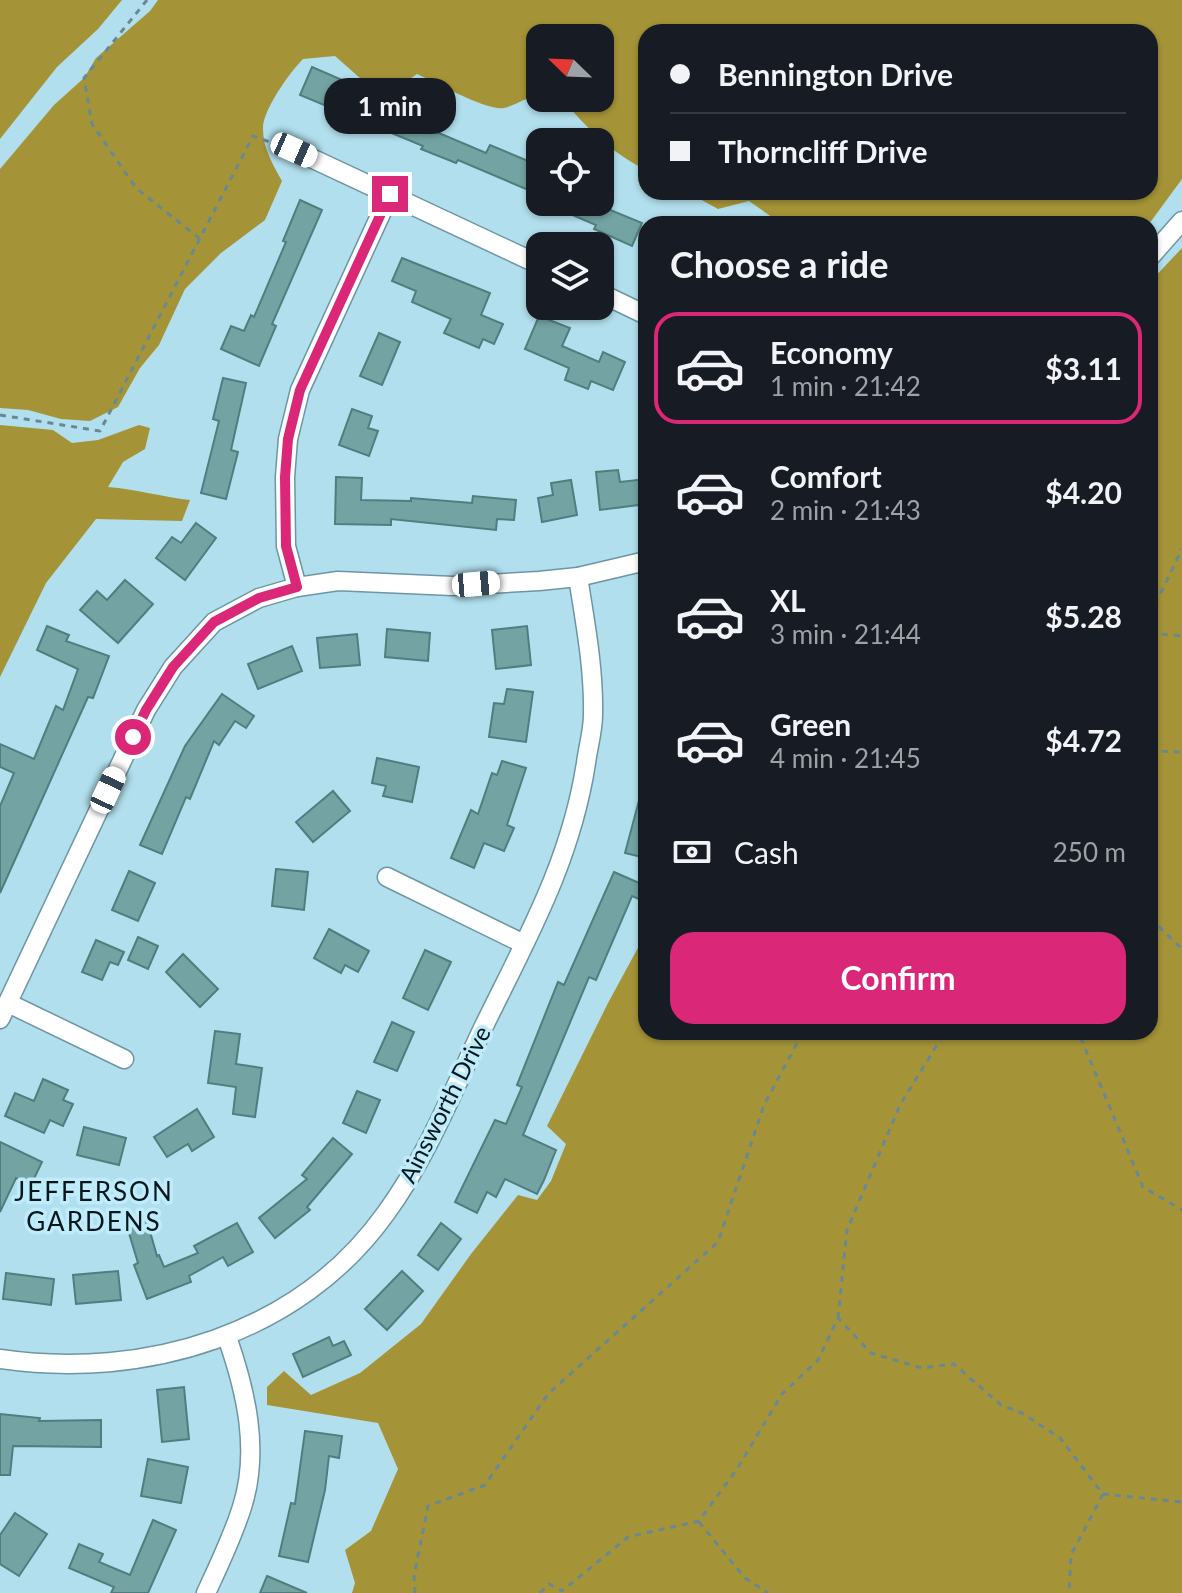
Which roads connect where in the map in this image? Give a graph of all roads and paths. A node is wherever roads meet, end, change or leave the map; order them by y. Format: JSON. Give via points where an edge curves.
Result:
{"nodes":[{"id":1,"x":147,"y":0,"type":"edge"},
{"id":2,"x":294,"y":150,"type":"joint"},
{"id":3,"x":390,"y":194,"type":"junction"},
{"id":4,"x":1182,"y":221,"type":"edge"},
{"id":5,"x":199,"y":238,"type":"junction"},
{"id":6,"x":1158,"y":248,"type":"edge"},
{"id":7,"x":526,"y":258,"type":"edge"},
{"id":8,"x":614,"y":300,"type":"edge"},
{"id":9,"x":638,"y":311,"type":"edge"},
{"id":10,"x":0,"y":415,"type":"edge"},
{"id":11,"x":1182,"y":549,"type":"edge"},
{"id":12,"x":638,"y":563,"type":"edge"},
{"id":13,"x":578,"y":577,"type":"junction"},
{"id":14,"x":297,"y":587,"type":"junction"},
{"id":15,"x":1158,"y":598,"type":"edge"},
{"id":16,"x":1158,"y":634,"type":"edge"},
{"id":17,"x":1182,"y":636,"type":"edge"},
{"id":18,"x":1158,"y":751,"type":"edge"},
{"id":19,"x":1182,"y":752,"type":"edge"},
{"id":20,"x":387,"y":877,"type":"dead end"},
{"id":21,"x":1158,"y":926,"type":"edge"},
{"id":22,"x":524,"y":944,"type":"junction"},
{"id":23,"x":1182,"y":949,"type":"edge"},
{"id":24,"x":4,"y":1011,"type":"edge"},
{"id":25,"x":799,"y":1040,"type":"edge"},
{"id":26,"x":940,"y":1040,"type":"edge"},
{"id":27,"x":1082,"y":1040,"type":"edge"},
{"id":28,"x":124,"y":1059,"type":"dead end"},
{"id":29,"x":1182,"y":1210,"type":"edge"},
{"id":30,"x":838,"y":1318,"type":"junction"},
{"id":31,"x":227,"y":1337,"type":"junction"},
{"id":32,"x":0,"y":1359,"type":"edge"},
{"id":33,"x":1103,"y":1494,"type":"junction"},
{"id":34,"x":1182,"y":1502,"type":"edge"},
{"id":35,"x":699,"y":1521,"type":"junction"},
{"id":36,"x":206,"y":1593,"type":"edge"},
{"id":37,"x":415,"y":1593,"type":"edge"},
{"id":38,"x":540,"y":1593,"type":"edge"},
{"id":39,"x":768,"y":1593,"type":"edge"},
{"id":40,"x":1069,"y":1593,"type":"edge"}],
"edges":[{"from":1,"to":5,"type":"path","via":[[84,78],[92,124],[136,188]]},
{"from":2,"to":3,"type":"street"},
{"from":2,"to":5,"type":"path","via":[[253,136]]},
{"from":3,"to":7,"type":"street"},
{"from":3,"to":14,"type":"street","via":[[300,390],[288,439],[286,546]]},
{"from":4,"to":6,"type":"street"},
{"from":5,"to":10,"type":"path","via":[[100,431]]},
{"from":8,"to":9,"type":"street"},
{"from":11,"to":15,"type":"path"},
{"from":12,"to":13,"type":"street"},
{"from":13,"to":14,"type":"street","via":[[453,586],[338,581]]},
{"from":13,"to":22,"type":"street","name":"Ainsworth Drive","via":[[593,717],[573,831]]},
{"from":14,"to":24,"type":"street","via":[[259,598],[214,622],[173,667],[146,710]]},
{"from":16,"to":17,"type":"path"},
{"from":18,"to":19,"type":"path"},
{"from":20,"to":22,"type":"street"},
{"from":21,"to":23,"type":"path"},
{"from":22,"to":31,"type":"street","name":"Ainsworth Drive","via":[[416,1166],[386,1213],[351,1256],[309,1291]]},
{"from":24,"to":28,"type":"street"},
{"from":25,"to":37,"type":"path","via":[[764,1105],[718,1242],[548,1394],[485,1485],[428,1506]]},
{"from":26,"to":30,"type":"path","via":[[900,1105],[847,1230]]},
{"from":27,"to":29,"type":"path","via":[[1143,1187]]},
{"from":30,"to":33,"type":"path","via":[[871,1353],[922,1368],[954,1364],[1001,1405],[1060,1438]]},
{"from":30,"to":35,"type":"path","via":[[818,1360],[782,1394]]},
{"from":31,"to":32,"type":"street","name":"Ainsworth Drive","via":[[136,1361],[75,1366]]},
{"from":31,"to":36,"type":"street","via":[[240,1373],[251,1436],[249,1476],[243,1506]]},
{"from":33,"to":34,"type":"path"},
{"from":33,"to":40,"type":"path","via":[[1071,1555]]},
{"from":35,"to":38,"type":"path","via":[[628,1537],[562,1591],[549,1584]]},
{"from":35,"to":39,"type":"path","via":[[745,1578]]}]}
